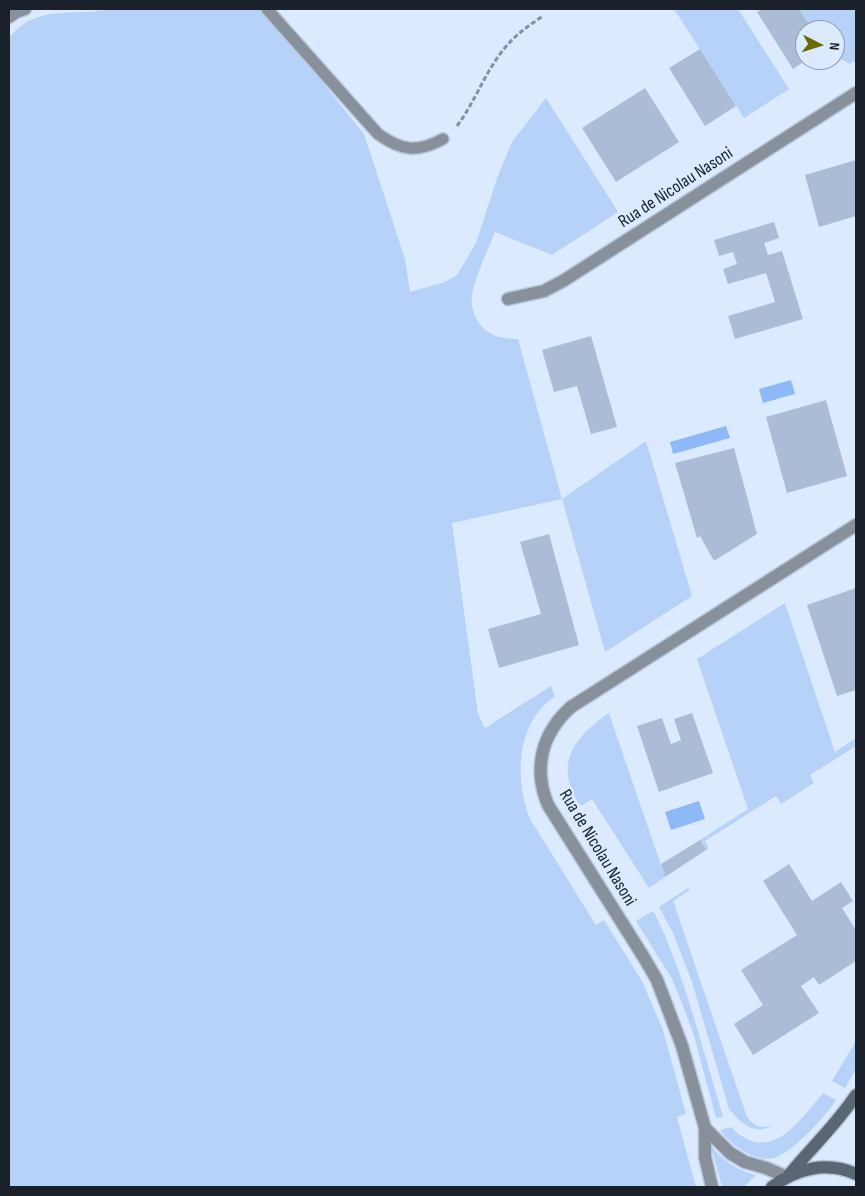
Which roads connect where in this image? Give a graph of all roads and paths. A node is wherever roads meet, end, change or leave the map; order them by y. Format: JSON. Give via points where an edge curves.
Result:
{"nodes":[{"id":1,"x":25,"y":9,"type":"edge"},
{"id":2,"x":267,"y":9,"type":"edge"},
{"id":3,"x":543,"y":16,"type":"dead end"},
{"id":4,"x":9,"y":18,"type":"edge"},
{"id":5,"x":856,"y":93,"type":"edge"},
{"id":6,"x":443,"y":139,"type":"joint"},
{"id":7,"x":508,"y":299,"type":"dead end"},
{"id":8,"x":856,"y":525,"type":"edge"},
{"id":9,"x":856,"y":1095,"type":"edge"},
{"id":10,"x":705,"y":1128,"type":"junction"},
{"id":11,"x":856,"y":1174,"type":"edge"},
{"id":12,"x":788,"y":1176,"type":"junction"},
{"id":13,"x":712,"y":1187,"type":"edge"},
{"id":14,"x":772,"y":1187,"type":"edge"}],
"edges":[{"from":1,"to":4,"type":"street"},
{"from":2,"to":6,"type":"lane","via":[[378,134],[404,148],[431,146]]},
{"from":3,"to":6,"type":"path","via":[[519,32],[503,50],[470,108]]},
{"from":5,"to":7,"type":"street","name":"Rua de Nicolau Nasoni","via":[[563,280],[544,291]]},
{"from":8,"to":10,"type":"street","name":"Rua de Nicolau Nasoni","via":[[571,707],[555,724],[543,749],[540,780],[548,805],[656,980],[678,1033]]},
{"from":9,"to":12,"type":"main road"},
{"from":10,"to":12,"type":"street","name":"Rua de Nicolau Nasoni","via":[[730,1153],[745,1162]]},
{"from":10,"to":13,"type":"street","name":"Rua de Nicolau Nasoni","via":[[705,1157]]},
{"from":11,"to":12,"type":"main road","via":[[844,1169],[821,1167]]},
{"from":12,"to":14,"type":"main road"}]}
